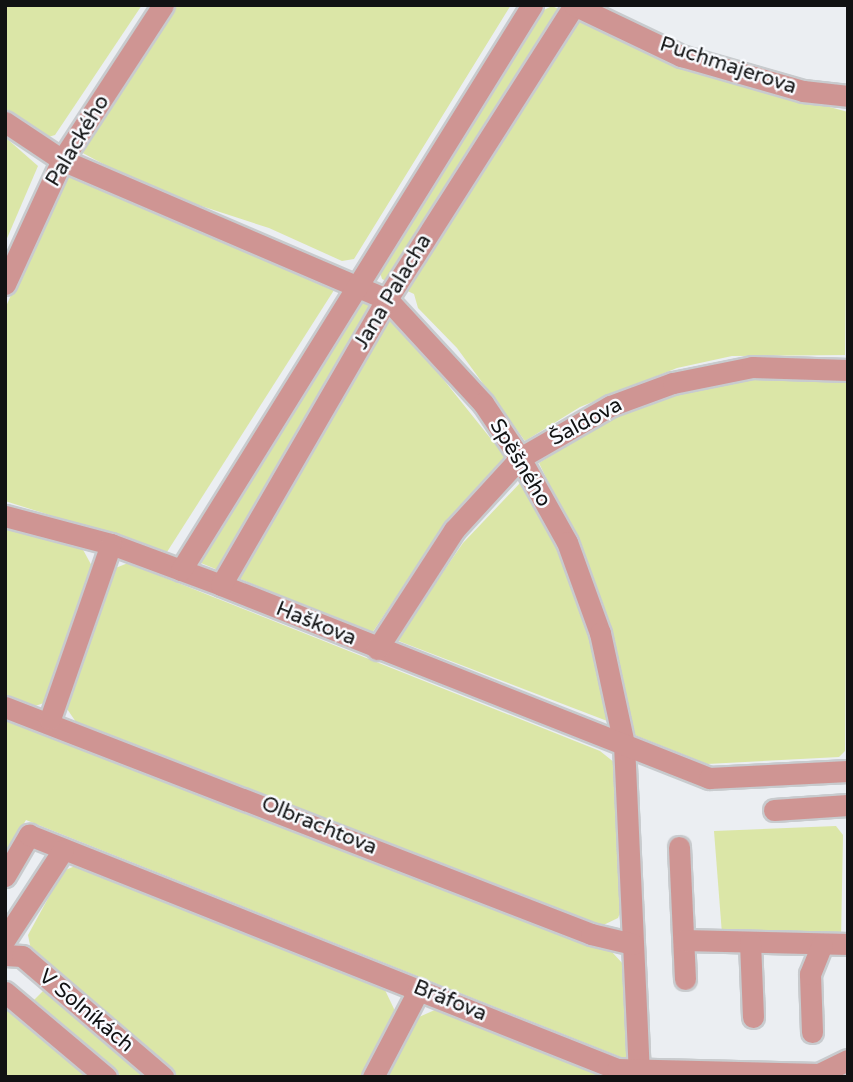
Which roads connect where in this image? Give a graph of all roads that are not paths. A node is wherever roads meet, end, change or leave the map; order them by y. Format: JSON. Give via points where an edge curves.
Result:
{"nodes":[{"id":1,"x":163,"y":5,"type":"edge"},
{"id":2,"x":532,"y":5,"type":"edge"},
{"id":3,"x":574,"y":5,"type":"edge"},
{"id":4,"x":848,"y":96,"type":"edge"},
{"id":5,"x":5,"y":122,"type":"edge"},
{"id":6,"x":62,"y":160,"type":"junction"},
{"id":7,"x":356,"y":281,"type":"junction"},
{"id":8,"x":5,"y":284,"type":"edge"},
{"id":9,"x":387,"y":299,"type":"junction"},
{"id":10,"x":848,"y":370,"type":"edge"},
{"id":11,"x":520,"y":458,"type":"junction"},
{"id":12,"x":5,"y":516,"type":"edge"},
{"id":13,"x":111,"y":544,"type":"junction"},
{"id":14,"x":181,"y":570,"type":"junction"},
{"id":15,"x":220,"y":584,"type":"junction"},
{"id":16,"x":377,"y":649,"type":"junction"},
{"id":17,"x":5,"y":706,"type":"edge"},
{"id":18,"x":50,"y":719,"type":"junction"},
{"id":19,"x":624,"y":744,"type":"junction"},
{"id":20,"x":848,"y":771,"type":"edge"},
{"id":21,"x":848,"y":805,"type":"edge"},
{"id":22,"x":775,"y":810,"type":"dead end"},
{"id":23,"x":679,"y":847,"type":"dead end"},
{"id":24,"x":63,"y":850,"type":"junction"},
{"id":25,"x":5,"y":876,"type":"edge"},
{"id":26,"x":5,"y":939,"type":"edge"},
{"id":27,"x":684,"y":940,"type":"junction"},
{"id":28,"x":750,"y":942,"type":"junction"},
{"id":29,"x":633,"y":944,"type":"junction"},
{"id":30,"x":822,"y":944,"type":"junction"},
{"id":31,"x":848,"y":944,"type":"edge"},
{"id":32,"x":5,"y":955,"type":"edge"},
{"id":33,"x":685,"y":979,"type":"dead end"},
{"id":34,"x":419,"y":989,"type":"junction"},
{"id":35,"x":5,"y":992,"type":"edge"},
{"id":36,"x":753,"y":1017,"type":"dead end"},
{"id":37,"x":812,"y":1032,"type":"dead end"},
{"id":38,"x":848,"y":1060,"type":"edge"},
{"id":39,"x":639,"y":1075,"type":"edge"},
{"id":40,"x":106,"y":1077,"type":"edge"},
{"id":41,"x":163,"y":1077,"type":"edge"},
{"id":42,"x":373,"y":1077,"type":"edge"}],
"edges":[{"from":1,"to":6,"type":"street","name":"Palackého"},
{"from":2,"to":7,"type":"street","name":"Jana Palacha"},
{"from":3,"to":4,"type":"street","name":"Puchmajerova","via":[[681,55],[803,91]]},
{"from":3,"to":9,"type":"street","name":"Jana Palacha"},
{"from":5,"to":6,"type":"street","name":"Spěšného"},
{"from":6,"to":7,"type":"street","name":"Spěšného"},
{"from":6,"to":8,"type":"street","name":"Palackého"},
{"from":7,"to":9,"type":"street","name":"Spěšného"},
{"from":7,"to":14,"type":"street","name":"Jana Palacha"},
{"from":9,"to":11,"type":"street","name":"Spěšného","via":[[483,403]]},
{"from":9,"to":15,"type":"street","name":"Jana Palacha"},
{"from":10,"to":11,"type":"street","name":"Šaldova","via":[[752,367],[673,383],[610,406]]},
{"from":11,"to":16,"type":"street","name":"Šaldova","via":[[454,530]]},
{"from":11,"to":19,"type":"street","name":"Spěšného","via":[[567,542],[586,594]]},
{"from":12,"to":13,"type":"street","name":"Haškova"},
{"from":13,"to":14,"type":"street","name":"Haškova"},
{"from":13,"to":18,"type":"street"},
{"from":14,"to":15,"type":"street","name":"Haškova"},
{"from":15,"to":16,"type":"street","name":"Haškova"},
{"from":16,"to":19,"type":"street","name":"Haškova"},
{"from":17,"to":18,"type":"street","name":"Olbrachtova"},
{"from":18,"to":29,"type":"street","name":"Olbrachtova","via":[[591,934]]},
{"from":19,"to":20,"type":"street","name":"Haškova","via":[[709,778]]},
{"from":19,"to":29,"type":"street","name":"Spěšného"},
{"from":21,"to":22,"type":"street"},
{"from":23,"to":27,"type":"street"},
{"from":24,"to":25,"type":"street","via":[[29,835]]},
{"from":24,"to":26,"type":"street"},
{"from":24,"to":34,"type":"street","name":"Bráfova"},
{"from":27,"to":28,"type":"street"},
{"from":27,"to":33,"type":"street"},
{"from":28,"to":30,"type":"street"},
{"from":28,"to":36,"type":"street"},
{"from":29,"to":39,"type":"street","name":"Spěšného"},
{"from":30,"to":31,"type":"street"},
{"from":30,"to":37,"type":"street","via":[[810,974]]},
{"from":32,"to":41,"type":"street","name":"V Solníkách","via":[[22,956]]},
{"from":34,"to":39,"type":"street","name":"Bráfova"},
{"from":34,"to":42,"type":"street"},
{"from":35,"to":40,"type":"street","name":"V Solníkách"},
{"from":38,"to":39,"type":"street","name":"Bráfova","via":[[819,1074]]}]}
